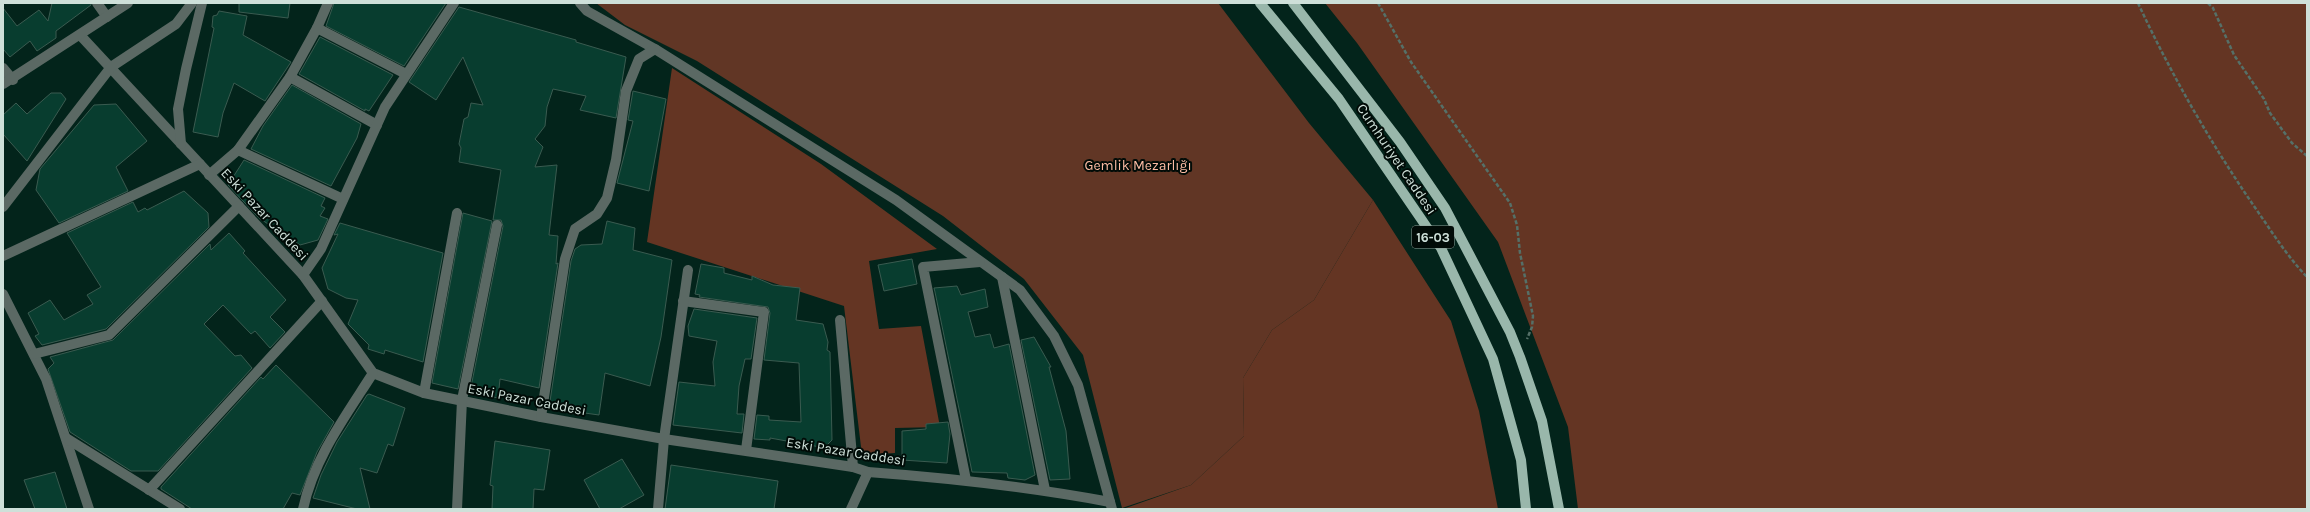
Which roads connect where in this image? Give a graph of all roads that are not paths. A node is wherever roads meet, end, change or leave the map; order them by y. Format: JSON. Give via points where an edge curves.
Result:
{"nodes":[{"id":1,"x":97,"y":3,"type":"edge"},
{"id":2,"x":128,"y":3,"type":"edge"},
{"id":3,"x":192,"y":3,"type":"edge"},
{"id":4,"x":202,"y":3,"type":"edge"},
{"id":5,"x":328,"y":3,"type":"edge"},
{"id":6,"x":454,"y":3,"type":"edge"},
{"id":7,"x":580,"y":3,"type":"edge"},
{"id":8,"x":1260,"y":3,"type":"edge"},
{"id":9,"x":1293,"y":3,"type":"edge"},
{"id":10,"x":107,"y":17,"type":"junction"},
{"id":11,"x":317,"y":28,"type":"junction"},
{"id":12,"x":80,"y":35,"type":"junction"},
{"id":13,"x":656,"y":49,"type":"junction"},
{"id":14,"x":111,"y":67,"type":"junction"},
{"id":15,"x":3,"y":68,"type":"edge"},
{"id":16,"x":406,"y":74,"type":"junction"},
{"id":17,"x":290,"y":77,"type":"junction"},
{"id":18,"x":13,"y":80,"type":"junction"},
{"id":19,"x":3,"y":84,"type":"edge"},
{"id":20,"x":377,"y":125,"type":"junction"},
{"id":21,"x":181,"y":144,"type":"junction"},
{"id":22,"x":238,"y":150,"type":"junction"},
{"id":23,"x":200,"y":164,"type":"junction"},
{"id":24,"x":210,"y":175,"type":"junction"},
{"id":25,"x":343,"y":199,"type":"junction"},
{"id":26,"x":238,"y":206,"type":"junction"},
{"id":27,"x":3,"y":207,"type":"edge"},
{"id":28,"x":457,"y":213,"type":"dead end"},
{"id":29,"x":497,"y":225,"type":"dead end"},
{"id":30,"x":3,"y":256,"type":"edge"},
{"id":31,"x":980,"y":262,"type":"junction"},
{"id":32,"x":688,"y":270,"type":"dead end"},
{"id":33,"x":303,"y":275,"type":"junction"},
{"id":34,"x":1002,"y":277,"type":"junction"},
{"id":35,"x":3,"y":294,"type":"edge"},
{"id":36,"x":683,"y":301,"type":"junction"},
{"id":37,"x":322,"y":302,"type":"junction"},
{"id":38,"x":840,"y":320,"type":"dead end"},
{"id":39,"x":34,"y":354,"type":"junction"},
{"id":40,"x":373,"y":373,"type":"junction"},
{"id":41,"x":424,"y":393,"type":"junction"},
{"id":42,"x":462,"y":400,"type":"junction"},
{"id":43,"x":541,"y":417,"type":"junction"},
{"id":44,"x":66,"y":438,"type":"junction"},
{"id":45,"x":664,"y":439,"type":"junction"},
{"id":46,"x":746,"y":450,"type":"junction"},
{"id":47,"x":853,"y":467,"type":"junction"},
{"id":48,"x":868,"y":472,"type":"junction"},
{"id":49,"x":966,"y":480,"type":"junction"},
{"id":50,"x":149,"y":490,"type":"junction"},
{"id":51,"x":1045,"y":490,"type":"junction"},
{"id":52,"x":1111,"y":505,"type":"edge"},
{"id":53,"x":89,"y":509,"type":"edge"},
{"id":54,"x":180,"y":509,"type":"edge"},
{"id":55,"x":302,"y":509,"type":"edge"},
{"id":56,"x":456,"y":509,"type":"edge"},
{"id":57,"x":658,"y":509,"type":"edge"},
{"id":58,"x":851,"y":509,"type":"edge"},
{"id":59,"x":1526,"y":509,"type":"edge"},
{"id":60,"x":1560,"y":509,"type":"edge"}],
"edges":[{"from":1,"to":10,"type":"street"},
{"from":2,"to":10,"type":"street"},
{"from":3,"to":14,"type":"street","via":[[176,24]]},
{"from":4,"to":21,"type":"street","via":[[178,109]]},
{"from":5,"to":11,"type":"street"},
{"from":6,"to":16,"type":"street"},
{"from":7,"to":13,"type":"street","via":[[587,11]]},
{"from":8,"to":59,"type":"main road","name":"Cumhuriyet Caddesi","number":"16-03","via":[[1339,99],[1441,248],[1493,359],[1521,460]]},
{"from":9,"to":60,"type":"main road","name":"Cumhuriyet Caddesi","number":"16-03","via":[[1400,142],[1445,208],[1510,332],[1520,358],[1542,421]]},
{"from":10,"to":12,"type":"street"},
{"from":11,"to":16,"type":"street"},
{"from":11,"to":17,"type":"street"},
{"from":12,"to":14,"type":"street","name":"Eski Pazar Caddesi"},
{"from":12,"to":18,"type":"street"},
{"from":13,"to":31,"type":"street","via":[[896,200]]},
{"from":13,"to":43,"type":"street","via":[[639,59],[626,91],[616,160],[607,198],[597,214],[575,229],[565,258]]},
{"from":14,"to":21,"type":"street","name":"Eski Pazar Caddesi"},
{"from":14,"to":27,"type":"street"},
{"from":15,"to":18,"type":"street"},
{"from":16,"to":20,"type":"street"},
{"from":17,"to":20,"type":"street"},
{"from":17,"to":22,"type":"street"},
{"from":18,"to":19,"type":"street"},
{"from":20,"to":25,"type":"street"},
{"from":21,"to":23,"type":"street","name":"Eski Pazar Caddesi"},
{"from":22,"to":24,"type":"street"},
{"from":22,"to":25,"type":"street"},
{"from":23,"to":24,"type":"street","name":"Eski Pazar Caddesi"},
{"from":23,"to":30,"type":"street"},
{"from":24,"to":26,"type":"street","name":"Eski Pazar Caddesi"},
{"from":25,"to":33,"type":"street","via":[[321,249]]},
{"from":26,"to":33,"type":"street","name":"Eski Pazar Caddesi"},
{"from":26,"to":39,"type":"street","via":[[109,335]]},
{"from":28,"to":41,"type":"street"},
{"from":29,"to":42,"type":"street"},
{"from":31,"to":34,"type":"street"},
{"from":31,"to":49,"type":"street","via":[[923,267]]},
{"from":32,"to":36,"type":"street"},
{"from":33,"to":37,"type":"street","name":"Eski Pazar Caddesi"},
{"from":34,"to":51,"type":"street"},
{"from":34,"to":52,"type":"street","via":[[1020,290],[1058,343],[1078,385]]},
{"from":35,"to":39,"type":"street"},
{"from":36,"to":45,"type":"street"},
{"from":36,"to":46,"type":"street","via":[[764,312]]},
{"from":37,"to":40,"type":"street","name":"Eski Pazar Caddesi"},
{"from":37,"to":50,"type":"street"},
{"from":38,"to":47,"type":"street"},
{"from":39,"to":44,"type":"street","via":[[46,379]]},
{"from":40,"to":41,"type":"street","name":"Eski Pazar Caddesi"},
{"from":40,"to":55,"type":"street","via":[[322,452],[307,488]]},
{"from":41,"to":42,"type":"street","name":"Eski Pazar Caddesi"},
{"from":42,"to":43,"type":"street","name":"Eski Pazar Caddesi"},
{"from":42,"to":56,"type":"street"},
{"from":43,"to":45,"type":"street","name":"Eski Pazar Caddesi"},
{"from":44,"to":50,"type":"street"},
{"from":44,"to":53,"type":"street"},
{"from":45,"to":46,"type":"street","name":"Eski Pazar Caddesi"},
{"from":45,"to":57,"type":"street"},
{"from":46,"to":47,"type":"street","name":"Eski Pazar Caddesi"},
{"from":47,"to":48,"type":"street","name":"Eski Pazar Caddesi"},
{"from":48,"to":49,"type":"street","name":"Eski Pazar Caddesi"},
{"from":48,"to":58,"type":"street"},
{"from":49,"to":51,"type":"street","name":"Eski Pazar Caddesi"},
{"from":50,"to":54,"type":"street"},
{"from":51,"to":52,"type":"street","name":"Eski Pazar Caddesi"}]}
